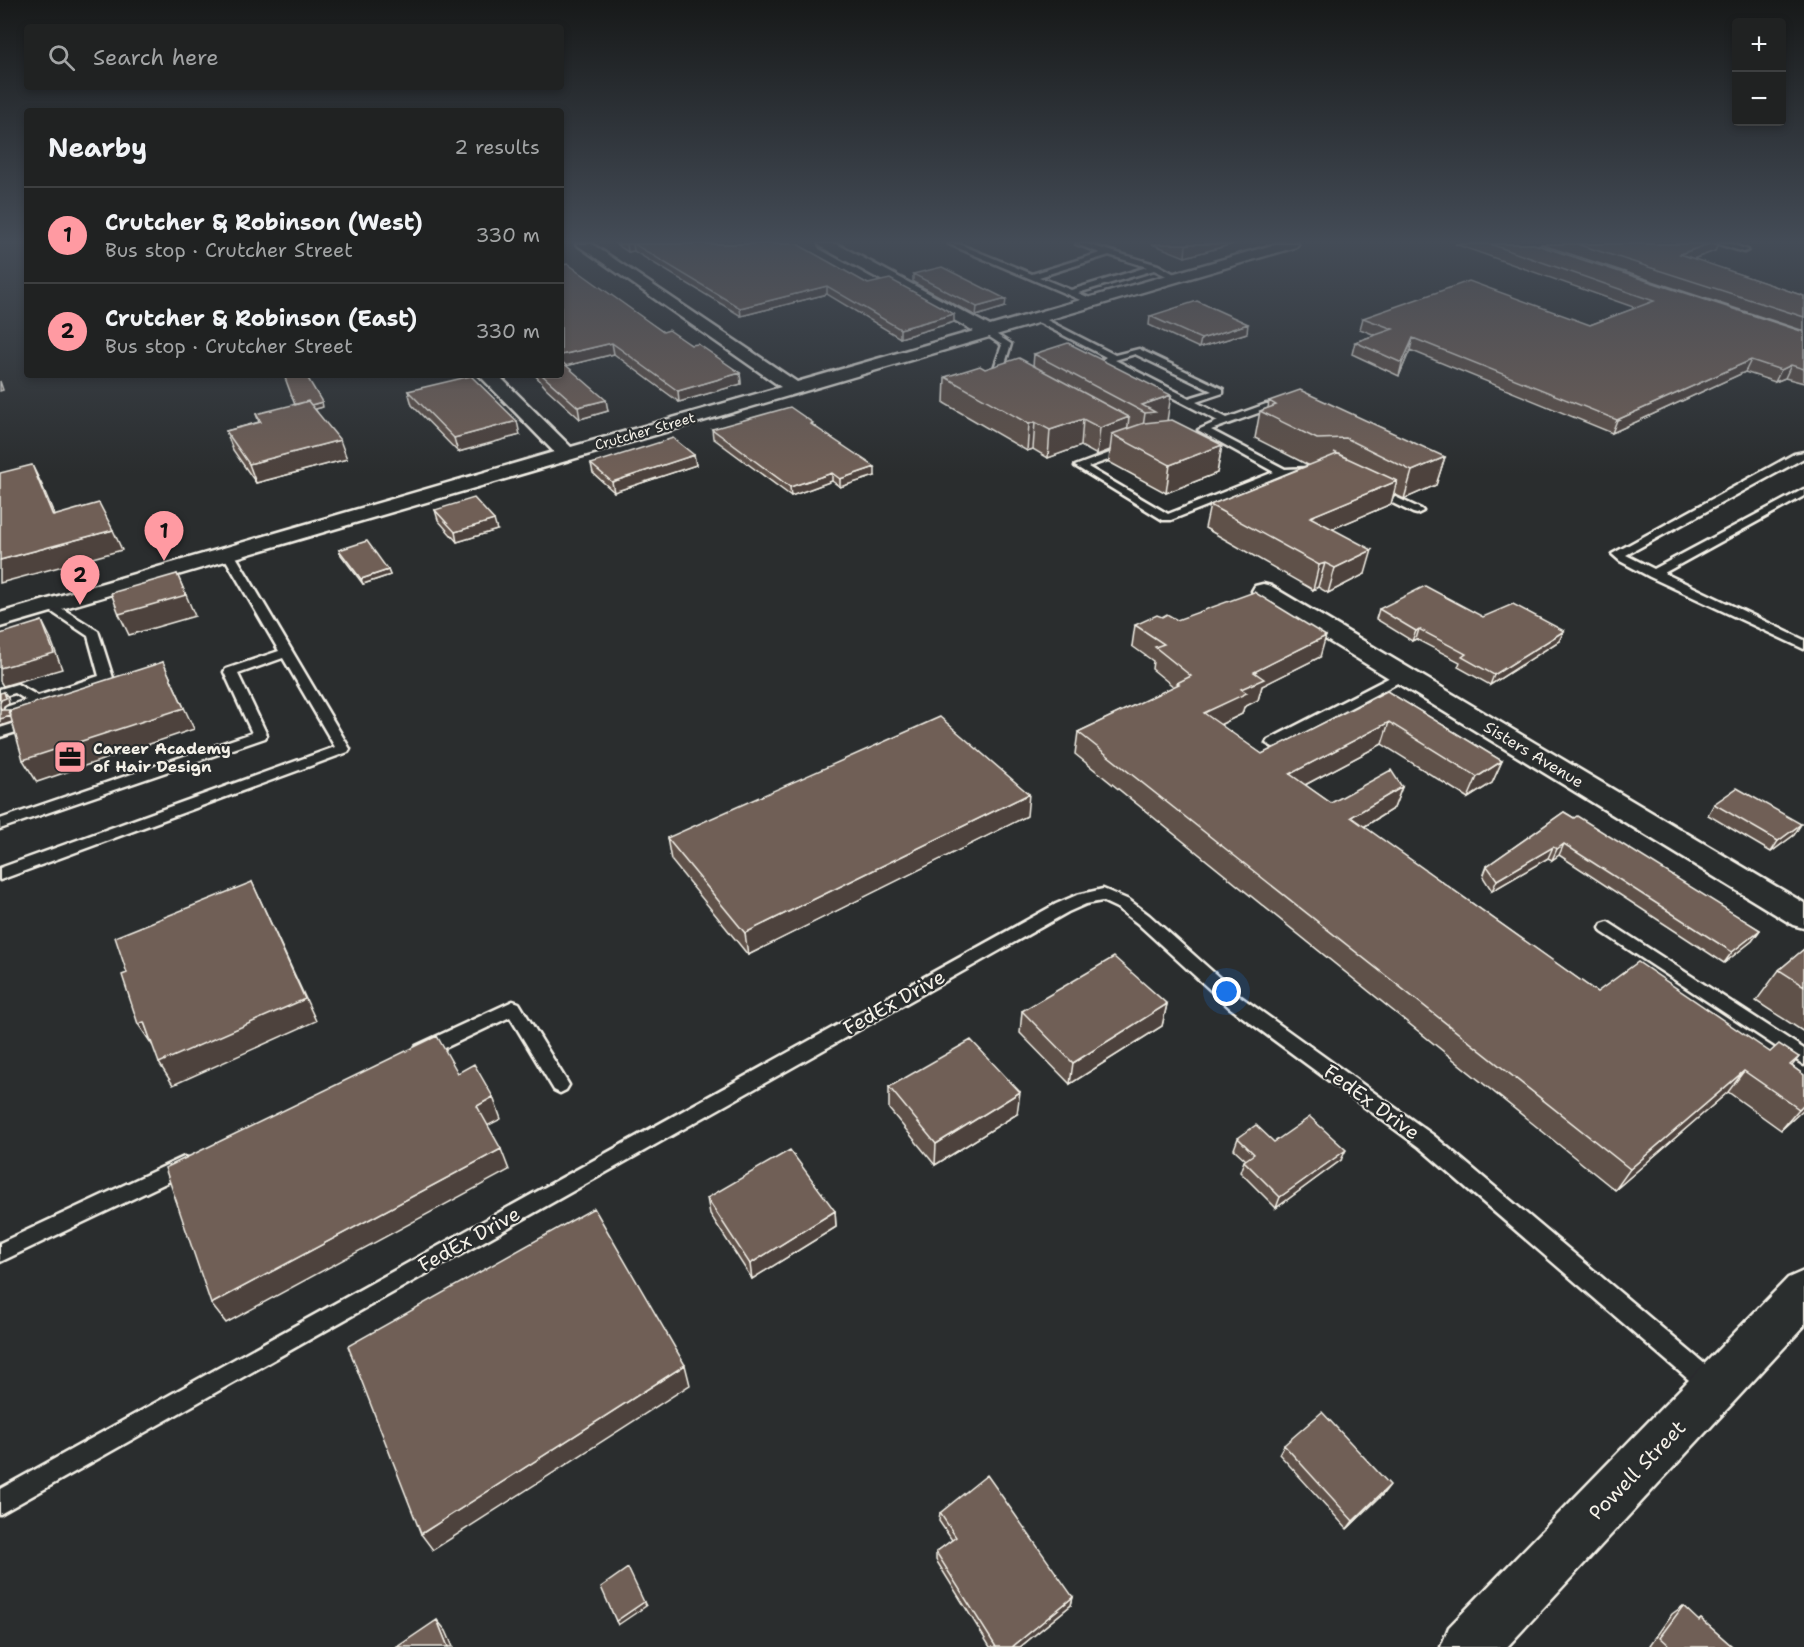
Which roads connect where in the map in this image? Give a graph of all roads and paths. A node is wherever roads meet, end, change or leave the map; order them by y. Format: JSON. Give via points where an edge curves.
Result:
{"nodes":[{"id":1,"x":696,"y":321,"type":"edge"},
{"id":2,"x":967,"y":321,"type":"edge"},
{"id":3,"x":1027,"y":321,"type":"edge"},
{"id":4,"x":1043,"y":321,"type":"edge"},
{"id":5,"x":988,"y":332,"type":"junction"},
{"id":6,"x":1114,"y":358,"type":"junction"},
{"id":7,"x":491,"y":378,"type":"edge"},
{"id":8,"x":1019,"y":379,"type":"edge"},
{"id":9,"x":794,"y":388,"type":"junction"},
{"id":10,"x":1190,"y":401,"type":"junction"},
{"id":11,"x":1269,"y":406,"type":"edge"},
{"id":12,"x":1227,"y":422,"type":"junction"},
{"id":13,"x":1129,"y":440,"type":"edge"},
{"id":14,"x":567,"y":454,"type":"junction"},
{"id":15,"x":1804,"y":455,"type":"edge"},
{"id":16,"x":1324,"y":471,"type":"edge"},
{"id":17,"x":1283,"y":472,"type":"junction"},
{"id":18,"x":1366,"y":486,"type":"edge"},
{"id":19,"x":1804,"y":492,"type":"edge"},
{"id":20,"x":1418,"y":511,"type":"dead end"},
{"id":21,"x":228,"y":554,"type":"junction"},
{"id":22,"x":1654,"y":574,"type":"junction"},
{"id":23,"x":1263,"y":591,"type":"dead end"},
{"id":24,"x":50,"y":605,"type":"junction"},
{"id":25,"x":0,"y":620,"type":"edge"},
{"id":26,"x":1804,"y":645,"type":"edge"},
{"id":27,"x":286,"y":652,"type":"junction"},
{"id":28,"x":1402,"y":675,"type":"junction"},
{"id":29,"x":0,"y":693,"type":"edge"},
{"id":30,"x":37,"y":702,"type":"junction"},
{"id":31,"x":11,"y":710,"type":"edge"},
{"id":32,"x":0,"y":733,"type":"edge"},
{"id":33,"x":1273,"y":744,"type":"dead end"},
{"id":34,"x":0,"y":824,"type":"edge"},
{"id":35,"x":0,"y":874,"type":"edge"},
{"id":36,"x":1804,"y":917,"type":"edge"},
{"id":37,"x":1608,"y":928,"type":"dead end"},
{"id":38,"x":408,"y":1058,"type":"edge"},
{"id":39,"x":1804,"y":1059,"type":"edge"},
{"id":40,"x":560,"y":1085,"type":"dead end"},
{"id":41,"x":198,"y":1158,"type":"edge"},
{"id":42,"x":0,"y":1252,"type":"edge"},
{"id":43,"x":1804,"y":1293,"type":"edge"},
{"id":44,"x":1716,"y":1387,"type":"junction"},
{"id":45,"x":0,"y":1502,"type":"edge"},
{"id":46,"x":1468,"y":1647,"type":"edge"}],
"edges":[{"from":1,"to":9,"type":"street"},
{"from":2,"to":5,"type":"street"},
{"from":3,"to":5,"type":"street","name":"Crutcher Street"},
{"from":4,"to":6,"type":"lane"},
{"from":5,"to":8,"type":"lane","via":[[1007,344],[999,368]]},
{"from":5,"to":9,"type":"street","name":"Crutcher Street"},
{"from":6,"to":10,"type":"lane","via":[[1107,360]]},
{"from":6,"to":10,"type":"lane","via":[[1136,351],[1220,391]]},
{"from":7,"to":14,"type":"street"},
{"from":9,"to":14,"type":"street","name":"Crutcher Street"},
{"from":10,"to":12,"type":"lane"},
{"from":11,"to":12,"type":"lane"},
{"from":12,"to":17,"type":"lane","via":[[1199,432]]},
{"from":13,"to":17,"type":"lane","via":[[1139,445],[1080,466],[1167,518]]},
{"from":14,"to":21,"type":"street","name":"Crutcher Street"},
{"from":15,"to":22,"type":"lane","via":[[1618,554]]},
{"from":16,"to":17,"type":"lane"},
{"from":18,"to":20,"type":"lane"},
{"from":19,"to":22,"type":"lane"},
{"from":21,"to":24,"type":"street","name":"Crutcher Street"},
{"from":21,"to":27,"type":"lane"},
{"from":22,"to":26,"type":"lane"},
{"from":23,"to":28,"type":"street","name":"Sisters Avenue"},
{"from":24,"to":25,"type":"street","name":"Crutcher Street"},
{"from":24,"to":30,"type":"lane","via":[[94,634],[106,678]]},
{"from":27,"to":34,"type":"lane","via":[[231,672],[260,735]]},
{"from":27,"to":35,"type":"lane","via":[[343,749]]},
{"from":28,"to":33,"type":"lane"},
{"from":28,"to":36,"type":"street","name":"Sisters Avenue"},
{"from":29,"to":30,"type":"lane","via":[[16,688]]},
{"from":30,"to":31,"type":"lane"},
{"from":30,"to":32,"type":"lane","via":[[24,725]]},
{"from":37,"to":39,"type":"lane"},
{"from":38,"to":40,"type":"lane","via":[[513,1008]]},
{"from":41,"to":42,"type":"lane"},
{"from":43,"to":44,"type":"street","name":"Powell Street"},
{"from":44,"to":45,"type":"lane","name":"FedEx Drive","via":[[1426,1141],[1234,1002],[1143,919],[1103,895],[1062,908]]},
{"from":44,"to":46,"type":"street","name":"Powell Street"}]}
